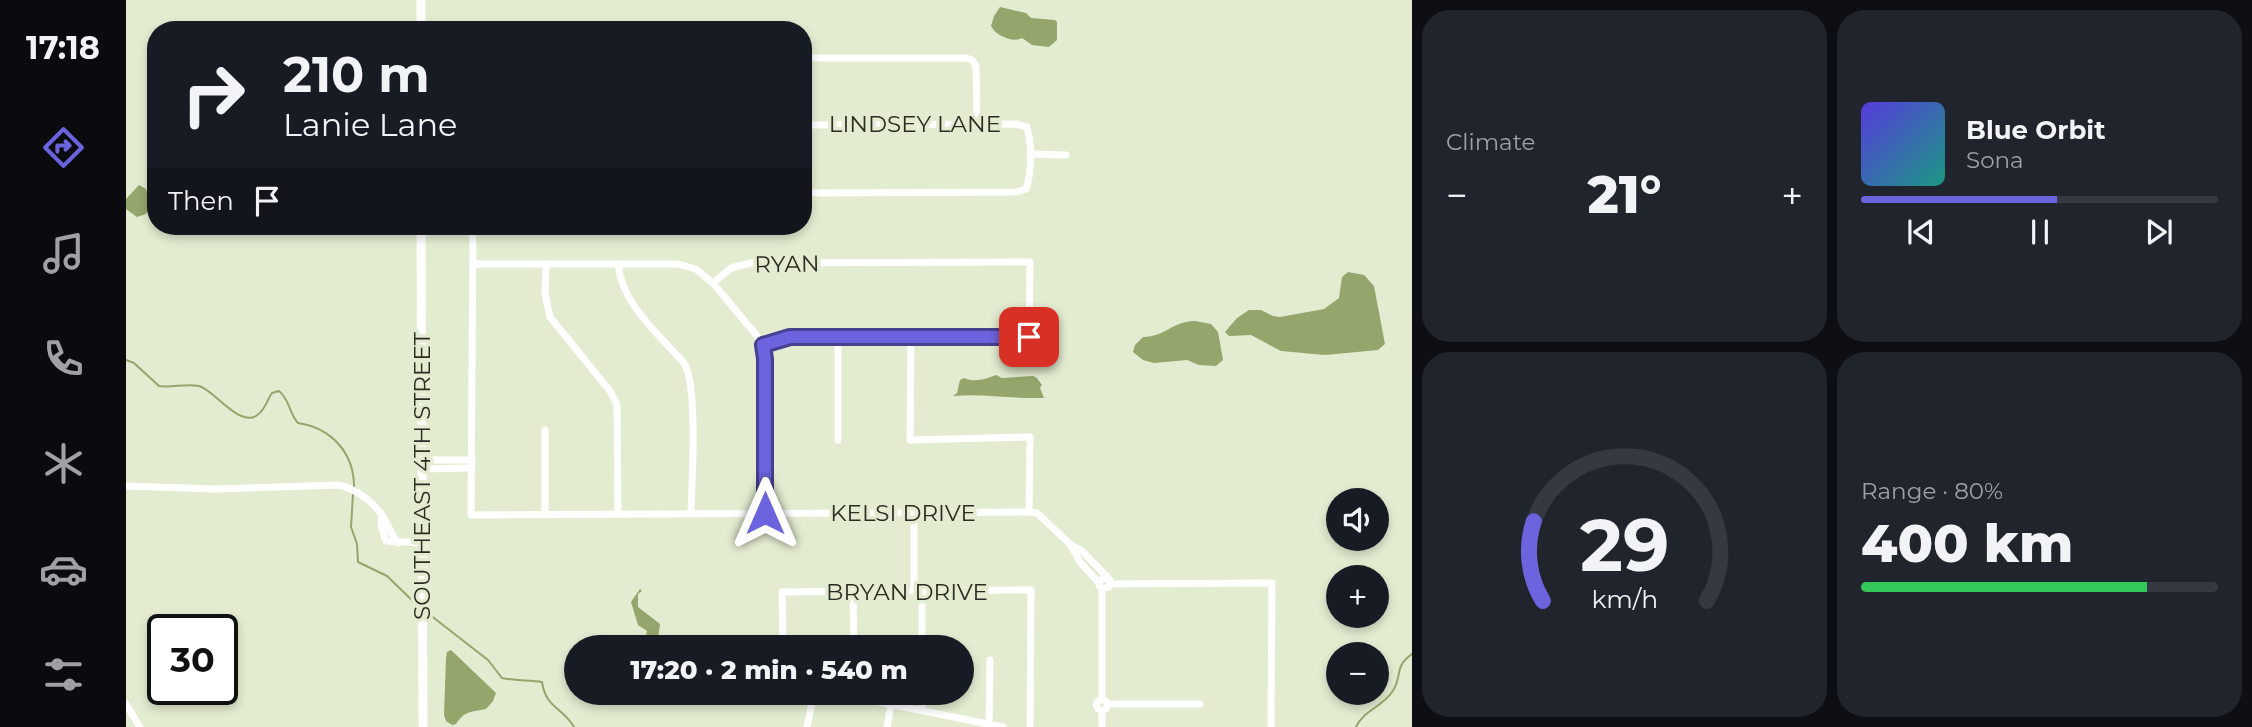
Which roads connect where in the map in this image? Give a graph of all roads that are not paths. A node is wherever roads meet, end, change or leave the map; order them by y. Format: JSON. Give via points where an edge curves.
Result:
{"nodes":[{"id":1,"x":421,"y":0,"type":"edge"},
{"id":2,"x":421,"y":21,"type":"edge"},
{"id":3,"x":812,"y":58,"type":"edge"},
{"id":4,"x":976,"y":124,"type":"junction"},
{"id":5,"x":812,"y":125,"type":"edge"},
{"id":6,"x":1030,"y":154,"type":"junction"},
{"id":7,"x":1066,"y":155,"type":"dead end"},
{"id":8,"x":812,"y":193,"type":"edge"},
{"id":9,"x":421,"y":235,"type":"edge"},
{"id":10,"x":472,"y":235,"type":"edge"},
{"id":11,"x":472,"y":264,"type":"junction"},
{"id":12,"x":546,"y":264,"type":"junction"},
{"id":13,"x":618,"y":264,"type":"junction"},
{"id":14,"x":713,"y":283,"type":"junction"},
{"id":15,"x":838,"y":337,"type":"junction"},
{"id":16,"x":911,"y":337,"type":"junction"},
{"id":17,"x":763,"y":345,"type":"junction"},
{"id":18,"x":545,"y":430,"type":"dead end"},
{"id":19,"x":838,"y":440,"type":"dead end"},
{"id":20,"x":422,"y":464,"type":"junction"},
{"id":21,"x":472,"y":464,"type":"junction"},
{"id":22,"x":126,"y":486,"type":"edge"},
{"id":23,"x":1029,"y":512,"type":"junction"},
{"id":24,"x":618,"y":513,"type":"junction"},
{"id":25,"x":691,"y":513,"type":"junction"},
{"id":26,"x":765,"y":513,"type":"junction"},
{"id":27,"x":914,"y":513,"type":"junction"},
{"id":28,"x":545,"y":514,"type":"junction"},
{"id":29,"x":422,"y":543,"type":"junction"},
{"id":30,"x":1105,"y":583,"type":"junction"},
{"id":31,"x":918,"y":592,"type":"junction"},
{"id":32,"x":853,"y":593,"type":"junction"},
{"id":33,"x":783,"y":635,"type":"edge"},
{"id":34,"x":854,"y":635,"type":"edge"},
{"id":35,"x":921,"y":635,"type":"edge"},
{"id":36,"x":990,"y":660,"type":"dead end"},
{"id":37,"x":126,"y":704,"type":"edge"},
{"id":38,"x":1200,"y":704,"type":"dead end"},
{"id":39,"x":812,"y":705,"type":"edge"},
{"id":40,"x":891,"y":705,"type":"joint"},
{"id":41,"x":922,"y":705,"type":"edge"},
{"id":42,"x":1103,"y":705,"type":"junction"},
{"id":43,"x":922,"y":710,"type":"junction"},
{"id":44,"x":956,"y":723,"type":"edge"},
{"id":45,"x":989,"y":725,"type":"junction"},
{"id":46,"x":140,"y":727,"type":"edge"},
{"id":47,"x":423,"y":727,"type":"edge"},
{"id":48,"x":807,"y":727,"type":"edge"},
{"id":49,"x":887,"y":727,"type":"edge"},
{"id":50,"x":1003,"y":727,"type":"edge"},
{"id":51,"x":1030,"y":727,"type":"edge"},
{"id":52,"x":1102,"y":727,"type":"edge"},
{"id":53,"x":1271,"y":727,"type":"edge"}],
"edges":[{"from":1,"to":2,"type":"main road"},
{"from":3,"to":4,"type":"street","via":[[972,60],[976,66]]},
{"from":4,"to":5,"type":"street","name":"LINDSEY LANE"},
{"from":4,"to":6,"type":"street","name":"LINDSEY LANE","via":[[1027,127]]},
{"from":6,"to":7,"type":"street"},
{"from":6,"to":8,"type":"street","via":[[1029,181],[1026,189],[1016,192]]},
{"from":9,"to":20,"type":"main road","name":"SOUTHEAST 4TH STREET"},
{"from":10,"to":11,"type":"street"},
{"from":11,"to":12,"type":"street"},
{"from":11,"to":21,"type":"street"},
{"from":12,"to":13,"type":"street"},
{"from":12,"to":24,"type":"street","via":[[550,317],[617,405]]},
{"from":13,"to":14,"type":"street","via":[[685,265]]},
{"from":13,"to":25,"type":"street","via":[[628,298],[689,373]]},
{"from":14,"to":16,"type":"street","name":"RYAN","via":[[731,268],[750,263],[1030,262],[1029,337]]},
{"from":14,"to":17,"type":"street"},
{"from":15,"to":16,"type":"street"},
{"from":15,"to":17,"type":"street","via":[[790,337]]},
{"from":15,"to":19,"type":"street"},
{"from":16,"to":23,"type":"street","via":[[910,440],[1030,437]]},
{"from":17,"to":26,"type":"street"},
{"from":18,"to":28,"type":"street"},
{"from":20,"to":21,"type":"street"},
{"from":20,"to":29,"type":"main road","name":"SOUTHEAST 4TH STREET"},
{"from":21,"to":28,"type":"street","name":"KELSI DRIVE","via":[[471,515]]},
{"from":22,"to":29,"type":"street","via":[[339,485],[351,488],[382,515],[388,542]]},
{"from":23,"to":27,"type":"street","name":"KELSI DRIVE"},
{"from":23,"to":30,"type":"street","via":[[1037,513],[1086,555]]},
{"from":24,"to":25,"type":"street","name":"KELSI DRIVE"},
{"from":24,"to":28,"type":"street","name":"KELSI DRIVE"},
{"from":25,"to":26,"type":"street","name":"KELSI DRIVE"},
{"from":26,"to":27,"type":"street","name":"KELSI DRIVE"},
{"from":27,"to":31,"type":"street"},
{"from":29,"to":47,"type":"main road","name":"SOUTHEAST 4TH STREET"},
{"from":30,"to":42,"type":"street"},
{"from":30,"to":53,"type":"street","via":[[1272,583]]},
{"from":31,"to":32,"type":"street","name":"BRYAN DRIVE"},
{"from":31,"to":35,"type":"street"},
{"from":31,"to":51,"type":"street","name":"BRYAN DRIVE","via":[[1031,590]]},
{"from":32,"to":33,"type":"street","name":"BRYAN DRIVE","via":[[782,592]]},
{"from":32,"to":34,"type":"street"},
{"from":36,"to":45,"type":"street"},
{"from":37,"to":46,"type":"street"},
{"from":38,"to":42,"type":"street"},
{"from":39,"to":48,"type":"street"},
{"from":40,"to":43,"type":"street"},
{"from":40,"to":49,"type":"street"},
{"from":41,"to":43,"type":"street"},
{"from":42,"to":52,"type":"street"},
{"from":43,"to":44,"type":"street"},
{"from":44,"to":45,"type":"street"},
{"from":45,"to":50,"type":"street"}]}
